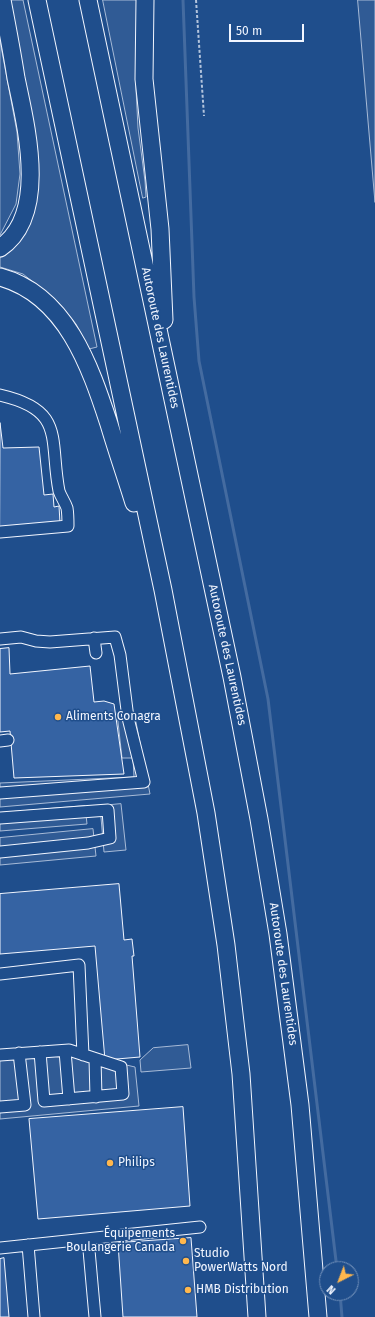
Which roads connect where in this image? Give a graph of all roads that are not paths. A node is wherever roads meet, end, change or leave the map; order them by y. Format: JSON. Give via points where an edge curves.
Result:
{"nodes":[{"id":1,"x":2,"y":0,"type":"edge"},
{"id":2,"x":37,"y":0,"type":"edge"},
{"id":3,"x":88,"y":0,"type":"edge"},
{"id":4,"x":145,"y":0,"type":"edge"},
{"id":5,"x":0,"y":248,"type":"edge"},
{"id":6,"x":0,"y":277,"type":"edge"},
{"id":7,"x":167,"y":370,"type":"junction"},
{"id":8,"x":0,"y":396,"type":"edge"},
{"id":9,"x":0,"y":532,"type":"edge"},
{"id":10,"x":163,"y":590,"type":"junction"},
{"id":11,"x":94,"y":638,"type":"junction"},
{"id":12,"x":0,"y":639,"type":"edge"},
{"id":13,"x":96,"y":652,"type":"dead end"},
{"id":14,"x":0,"y":793,"type":"edge"},
{"id":15,"x":0,"y":818,"type":"edge"},
{"id":16,"x":0,"y":852,"type":"edge"},
{"id":17,"x":0,"y":974,"type":"edge"},
{"id":18,"x":65,"y":1050,"type":"junction"},
{"id":19,"x":40,"y":1052,"type":"junction"},
{"id":20,"x":19,"y":1053,"type":"junction"},
{"id":21,"x":0,"y":1055,"type":"edge"},
{"id":22,"x":83,"y":1055,"type":"junction"},
{"id":23,"x":95,"y":1059,"type":"junction"},
{"id":24,"x":96,"y":1097,"type":"junction"},
{"id":25,"x":69,"y":1099,"type":"junction"},
{"id":26,"x":0,"y":1107,"type":"edge"},
{"id":27,"x":200,"y":1227,"type":"dead end"},
{"id":28,"x":88,"y":1239,"type":"junction"},
{"id":29,"x":28,"y":1245,"type":"junction"},
{"id":30,"x":0,"y":1248,"type":"edge"},
{"id":31,"x":34,"y":1317,"type":"edge"},
{"id":32,"x":95,"y":1317,"type":"edge"},
{"id":33,"x":257,"y":1317,"type":"edge"},
{"id":34,"x":318,"y":1317,"type":"edge"}],
"edges":[{"from":1,"to":5,"type":"highway","via":[[30,170],[29,191],[22,221],[10,240]]},
{"from":2,"to":10,"type":"highway"},
{"from":3,"to":7,"type":"highway","name":"Autoroute des Laurentides"},
{"from":4,"to":7,"type":"highway","via":[[144,86],[160,229]]},
{"from":6,"to":10,"type":"highway","via":[[18,283],[45,302],[63,321],[78,344],[102,401]]},
{"from":7,"to":34,"type":"highway","name":"Autoroute des Laurentides","via":[[239,708],[272,892],[300,1105]]},
{"from":8,"to":9,"type":"lane","via":[[31,406],[47,420],[53,436],[60,492],[66,508],[68,526]]},
{"from":10,"to":33,"type":"highway","via":[[200,776],[227,953],[241,1074]]},
{"from":11,"to":12,"type":"lane","via":[[50,642],[22,637]]},
{"from":11,"to":13,"type":"lane"},
{"from":11,"to":14,"type":"lane","via":[[115,637],[120,655],[128,718],[144,782]]},
{"from":15,"to":16,"type":"lane","via":[[108,810],[110,838],[88,843]]},
{"from":17,"to":22,"type":"lane","via":[[79,965]]},
{"from":18,"to":19,"type":"lane"},
{"from":18,"to":22,"type":"lane"},
{"from":18,"to":25,"type":"lane"},
{"from":19,"to":20,"type":"lane"},
{"from":19,"to":25,"type":"lane","via":[[44,1101]]},
{"from":20,"to":21,"type":"lane"},
{"from":20,"to":26,"type":"lane","via":[[25,1105]]},
{"from":22,"to":23,"type":"lane"},
{"from":23,"to":24,"type":"lane"},
{"from":23,"to":24,"type":"lane","via":[[121,1067],[123,1094]]},
{"from":24,"to":25,"type":"lane"},
{"from":27,"to":28,"type":"lane"},
{"from":28,"to":29,"type":"lane"},
{"from":28,"to":32,"type":"lane"},
{"from":29,"to":30,"type":"lane"},
{"from":29,"to":31,"type":"lane"}]}
